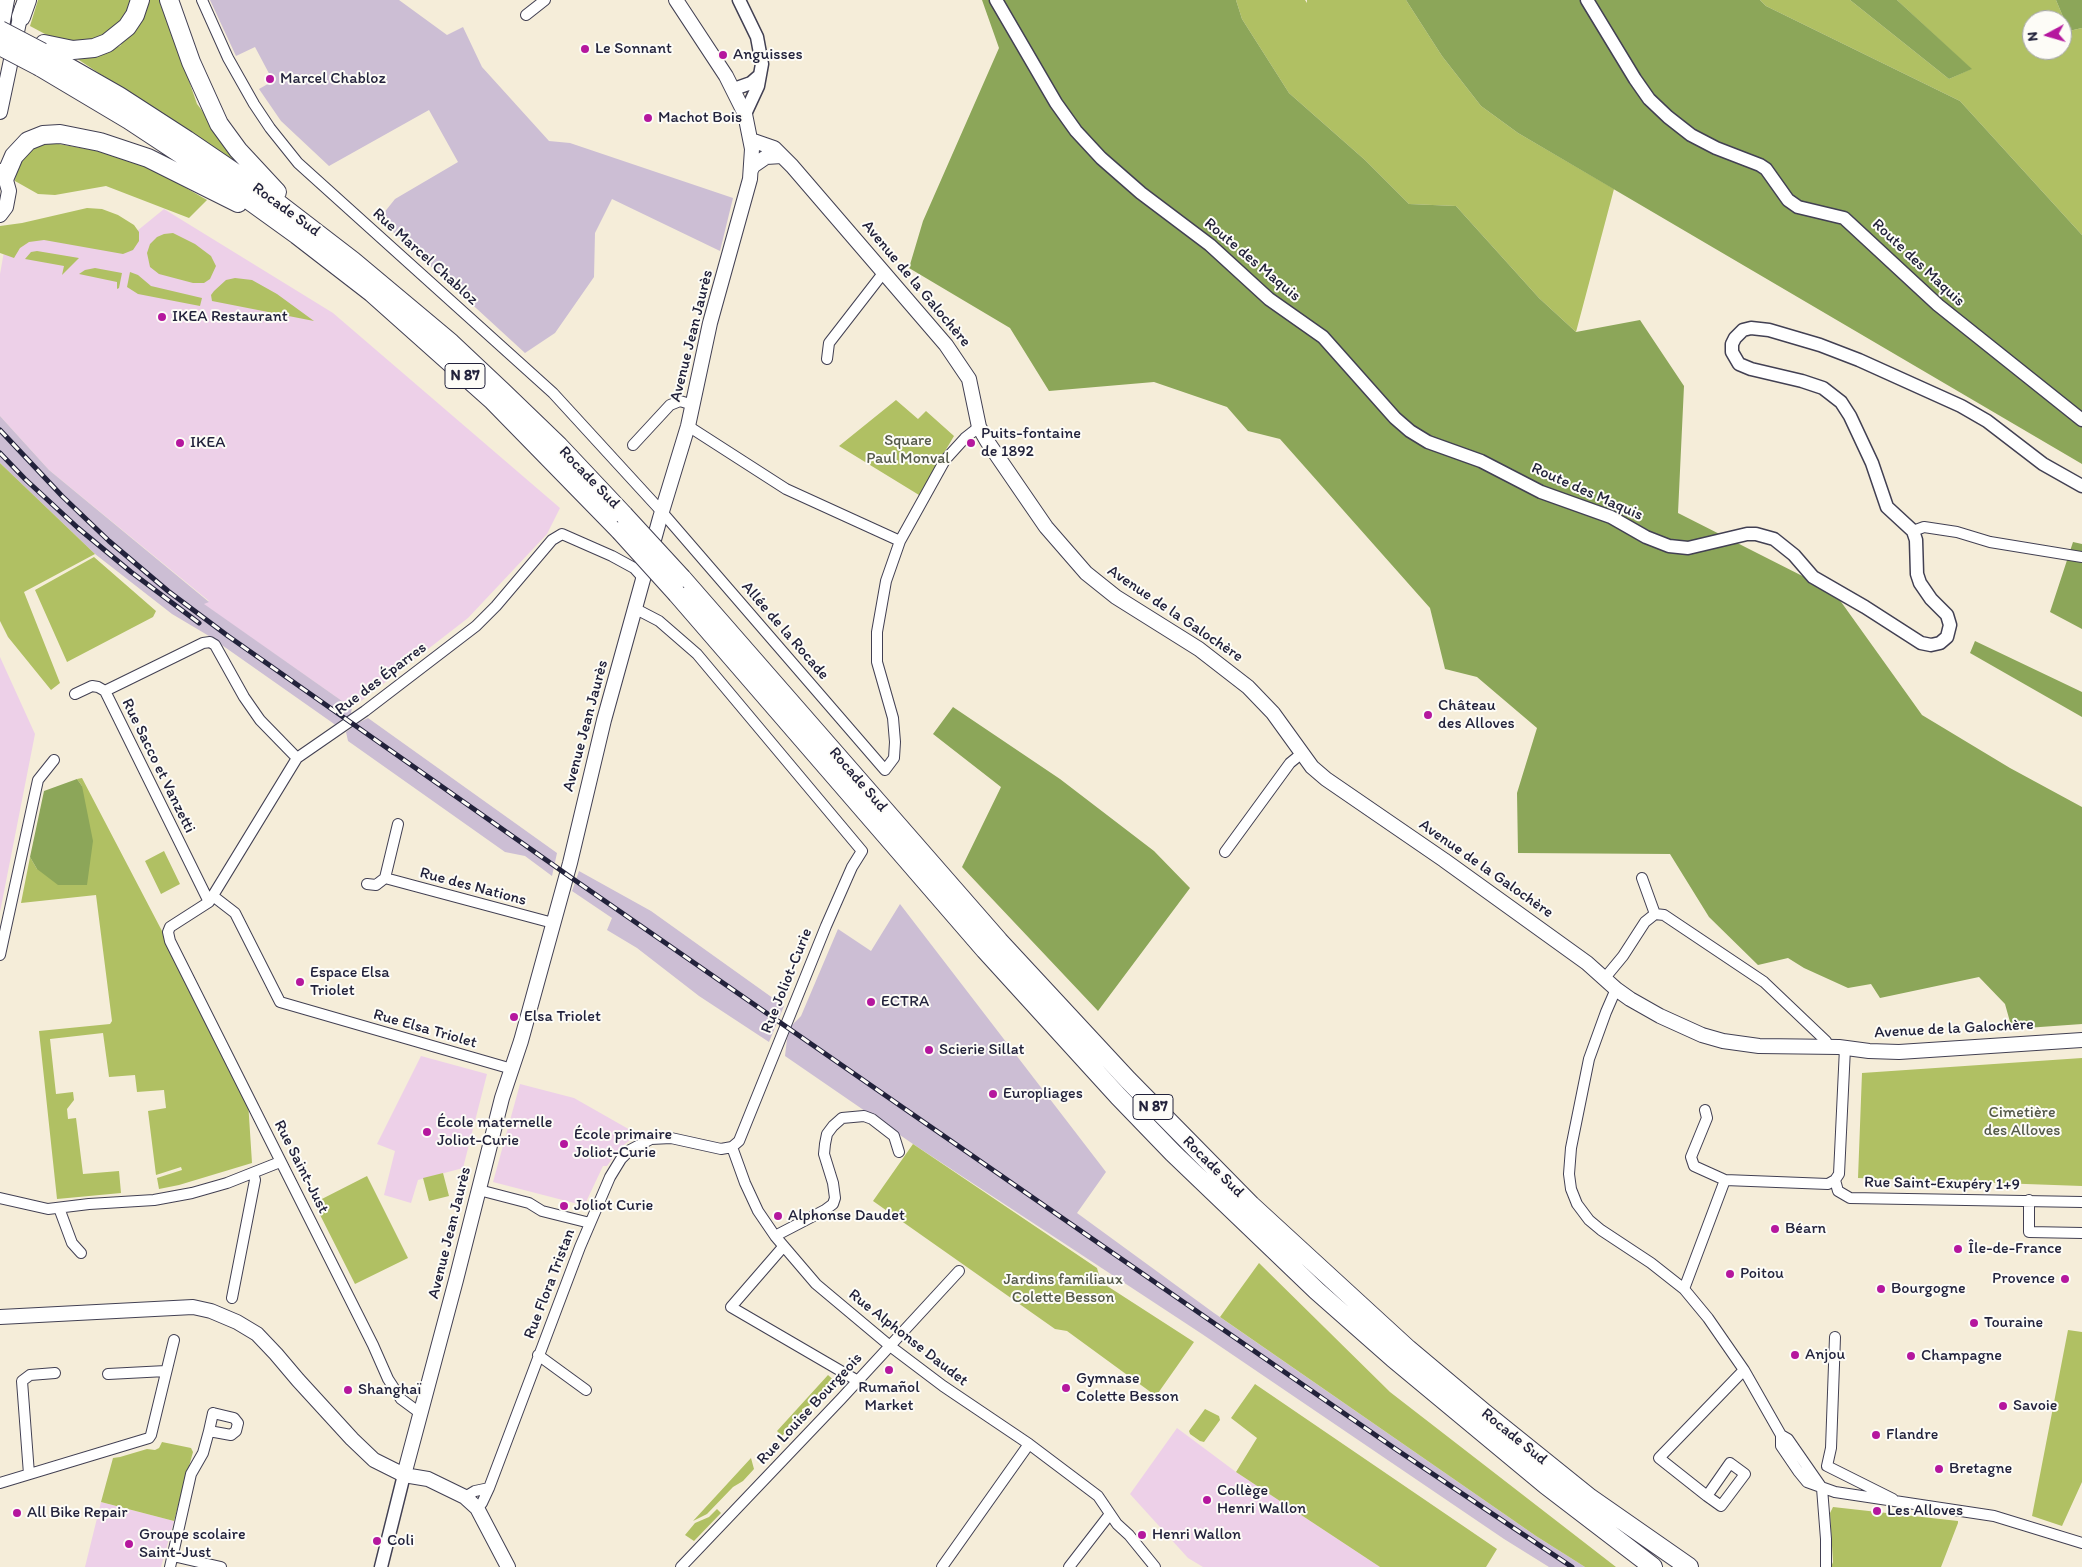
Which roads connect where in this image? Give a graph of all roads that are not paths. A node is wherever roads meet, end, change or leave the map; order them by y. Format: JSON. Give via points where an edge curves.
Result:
{"nodes":[{"id":1,"x":7,"y":0,"type":"edge"},
{"id":2,"x":140,"y":0,"type":"edge"},
{"id":3,"x":169,"y":0,"type":"edge"},
{"id":4,"x":202,"y":0,"type":"edge"},
{"id":5,"x":544,"y":0,"type":"edge"},
{"id":6,"x":676,"y":0,"type":"edge"},
{"id":7,"x":739,"y":0,"type":"edge"},
{"id":8,"x":996,"y":0,"type":"edge"},
{"id":9,"x":1587,"y":0,"type":"edge"},
{"id":10,"x":24,"y":6,"type":"edge"},
{"id":11,"x":526,"y":15,"type":"dead end"},
{"id":12,"x":0,"y":29,"type":"edge"},
{"id":13,"x":2,"y":46,"type":"edge"},
{"id":14,"x":42,"y":55,"type":"junction"},
{"id":15,"x":760,"y":76,"type":"junction"},
{"id":16,"x":734,"y":90,"type":"junction"},
{"id":17,"x":0,"y":112,"type":"edge"},
{"id":18,"x":745,"y":114,"type":"junction"},
{"id":19,"x":751,"y":140,"type":"junction"},
{"id":20,"x":782,"y":156,"type":"junction"},
{"id":21,"x":751,"y":170,"type":"junction"},
{"id":22,"x":2,"y":174,"type":"edge"},
{"id":23,"x":0,"y":215,"type":"edge"},
{"id":24,"x":297,"y":235,"type":"junction"},
{"id":25,"x":324,"y":237,"type":"junction"},
{"id":26,"x":884,"y":272,"type":"junction"},
{"id":27,"x":827,"y":359,"type":"dead end"},
{"id":28,"x":693,"y":404,"type":"junction"},
{"id":29,"x":2082,"y":420,"type":"edge"},
{"id":30,"x":688,"y":426,"type":"junction"},
{"id":31,"x":979,"y":427,"type":"junction"},
{"id":32,"x":633,"y":446,"type":"dead end"},
{"id":33,"x":2082,"y":486,"type":"edge"},
{"id":34,"x":662,"y":512,"type":"junction"},
{"id":35,"x":622,"y":523,"type":"junction"},
{"id":36,"x":1913,"y":530,"type":"junction"},
{"id":37,"x":900,"y":541,"type":"junction"},
{"id":38,"x":2082,"y":557,"type":"edge"},
{"id":39,"x":644,"y":580,"type":"junction"},
{"id":40,"x":679,"y":586,"type":"junction"},
{"id":41,"x":636,"y":609,"type":"junction"},
{"id":42,"x":105,"y":691,"type":"junction"},
{"id":43,"x":75,"y":694,"type":"dead end"},
{"id":44,"x":1301,"y":754,"type":"junction"},
{"id":45,"x":297,"y":758,"type":"junction"},
{"id":46,"x":54,"y":760,"type":"dead end"},
{"id":47,"x":398,"y":824,"type":"dead end"},
{"id":48,"x":1225,"y":852,"type":"dead end"},
{"id":49,"x":385,"y":878,"type":"junction"},
{"id":50,"x":1642,"y":878,"type":"dead end"},
{"id":51,"x":367,"y":884,"type":"dead end"},
{"id":52,"x":211,"y":899,"type":"junction"},
{"id":53,"x":1656,"y":914,"type":"junction"},
{"id":54,"x":4,"y":919,"type":"edge"},
{"id":55,"x":553,"y":923,"type":"junction"},
{"id":56,"x":170,"y":927,"type":"joint"},
{"id":57,"x":0,"y":955,"type":"edge"},
{"id":58,"x":1604,"y":978,"type":"junction"},
{"id":59,"x":1616,"y":989,"type":"junction"},
{"id":60,"x":2082,"y":1040,"type":"edge"},
{"id":61,"x":1828,"y":1047,"type":"junction"},
{"id":62,"x":1845,"y":1048,"type":"junction"},
{"id":63,"x":512,"y":1069,"type":"junction"},
{"id":64,"x":1705,"y":1110,"type":"dead end"},
{"id":65,"x":732,"y":1147,"type":"junction"},
{"id":66,"x":899,"y":1152,"type":"dead end"},
{"id":67,"x":280,"y":1162,"type":"junction"},
{"id":68,"x":253,"y":1173,"type":"junction"},
{"id":69,"x":1725,"y":1180,"type":"junction"},
{"id":70,"x":1834,"y":1180,"type":"junction"},
{"id":71,"x":479,"y":1190,"type":"junction"},
{"id":72,"x":0,"y":1198,"type":"edge"},
{"id":73,"x":2029,"y":1200,"type":"junction"},
{"id":74,"x":2082,"y":1202,"type":"edge"},
{"id":75,"x":59,"y":1208,"type":"junction"},
{"id":76,"x":590,"y":1223,"type":"junction"},
{"id":77,"x":2082,"y":1233,"type":"edge"},
{"id":78,"x":775,"y":1236,"type":"junction"},
{"id":79,"x":783,"y":1247,"type":"junction"},
{"id":80,"x":82,"y":1253,"type":"dead end"},
{"id":81,"x":960,"y":1270,"type":"dead end"},
{"id":82,"x":1684,"y":1289,"type":"junction"},
{"id":83,"x":232,"y":1298,"type":"dead end"},
{"id":84,"x":0,"y":1318,"type":"edge"},
{"id":85,"x":1835,"y":1337,"type":"dead end"},
{"id":86,"x":174,"y":1340,"type":"dead end"},
{"id":87,"x":890,"y":1346,"type":"junction"},
{"id":88,"x":538,"y":1356,"type":"junction"},
{"id":89,"x":1744,"y":1370,"type":"junction"},
{"id":90,"x":166,"y":1371,"type":"junction"},
{"id":91,"x":55,"y":1373,"type":"dead end"},
{"id":92,"x":108,"y":1374,"type":"dead end"},
{"id":93,"x":858,"y":1381,"type":"junction"},
{"id":94,"x":586,"y":1390,"type":"dead end"},
{"id":95,"x":420,"y":1414,"type":"junction"},
{"id":96,"x":209,"y":1431,"type":"dead end"},
{"id":97,"x":1029,"y":1444,"type":"junction"},
{"id":98,"x":29,"y":1474,"type":"junction"},
{"id":99,"x":404,"y":1475,"type":"junction"},
{"id":100,"x":0,"y":1483,"type":"edge"},
{"id":101,"x":489,"y":1488,"type":"junction"},
{"id":102,"x":1822,"y":1488,"type":"junction"},
{"id":103,"x":1707,"y":1496,"type":"dead end"},
{"id":104,"x":465,"y":1497,"type":"junction"},
{"id":105,"x":1900,"y":1502,"type":"junction"},
{"id":106,"x":477,"y":1508,"type":"junction"},
{"id":107,"x":1110,"y":1514,"type":"junction"},
{"id":108,"x":2082,"y":1543,"type":"edge"},
{"id":109,"x":173,"y":1556,"type":"junction"},
{"id":110,"x":170,"y":1567,"type":"edge"},
{"id":111,"x":221,"y":1567,"type":"edge"},
{"id":112,"x":381,"y":1567,"type":"edge"},
{"id":113,"x":508,"y":1567,"type":"edge"},
{"id":114,"x":681,"y":1567,"type":"edge"},
{"id":115,"x":942,"y":1567,"type":"edge"},
{"id":116,"x":1070,"y":1567,"type":"edge"},
{"id":117,"x":1155,"y":1567,"type":"edge"},
{"id":118,"x":1653,"y":1567,"type":"edge"},
{"id":119,"x":1689,"y":1567,"type":"edge"},
{"id":120,"x":1826,"y":1567,"type":"edge"}],
"edges":[{"from":1,"to":13,"type":"main road"},
{"from":2,"to":14,"type":"highway","via":[[126,27],[107,43],[94,48]]},
{"from":3,"to":25,"type":"highway","via":[[191,62],[219,124],[265,180]]},
{"from":4,"to":34,"type":"street","name":"Rue Marcel Chabloz","via":[[228,58],[254,104],[298,163],[553,393]]},
{"from":5,"to":11,"type":"street"},
{"from":6,"to":16,"type":"main road","name":"Avenue Jean Jaurès"},
{"from":7,"to":15,"type":"street","via":[[757,37],[762,64]]},
{"from":8,"to":36,"type":"street","name":"Route des Maquis","via":[[1056,103],[1101,158],[1210,245],[1269,299],[1323,337],[1395,418],[1428,442],[1481,461],[1548,495],[1611,517],[1669,546],[1688,548],[1748,534],[1774,539],[1794,554],[1813,577],[1921,643],[1931,645],[1947,637],[1950,625],[1947,615],[1920,583]]},
{"from":9,"to":29,"type":"street","name":"Route des Maquis","via":[[1635,79],[1649,99],[1668,117],[1691,135],[1766,169],[1788,200],[1798,207],[1844,218],[1938,305]]},
{"from":10,"to":17,"type":"main road"},
{"from":12,"to":14,"type":"highway","name":"Rocade Sud","number":"N 87","bridge":true},
{"from":13,"to":14,"type":"highway","name":"Rocade Sud","number":"N 87","bridge":true},
{"from":14,"to":24,"type":"highway","name":"Rocade Sud","number":"N 87"},
{"from":14,"to":25,"type":"highway","name":"Rocade Sud","number":"N 87","via":[[119,96],[262,191]]},
{"from":15,"to":16,"type":"street"},
{"from":15,"to":18,"type":"street"},
{"from":16,"to":18,"type":"main road","name":"Avenue Jean Jaurès"},
{"from":18,"to":19,"type":"main road","name":"Avenue Jean Jaurès"},
{"from":19,"to":20,"type":"main road","name":"Avenue de la Galochère","via":[[774,148]]},
{"from":19,"to":21,"type":"main road","name":"Avenue Jean Jaurès"},
{"from":20,"to":21,"type":"main road","via":[[766,157]]},
{"from":20,"to":26,"type":"main road","name":"Avenue de la Galochère"},
{"from":21,"to":28,"type":"main road","name":"Avenue Jean Jaurès","via":[[741,217],[710,323]]},
{"from":22,"to":23,"type":"main road","via":[[9,191]]},
{"from":22,"to":24,"type":"highway","via":[[28,141],[51,133],[71,136],[126,149],[167,166]]},
{"from":24,"to":35,"type":"highway","name":"Rocade Sud","number":"N 87","via":[[400,317]]},
{"from":25,"to":35,"type":"highway","name":"Rocade Sud","number":"N 87","via":[[452,343],[559,446]]},
{"from":26,"to":27,"type":"street","via":[[829,343]]},
{"from":26,"to":31,"type":"main road","name":"Avenue de la Galochère","via":[[964,369],[972,387]]},
{"from":28,"to":30,"type":"main road","name":"Avenue Jean Jaurès"},
{"from":28,"to":32,"type":"street","via":[[680,401],[670,405]]},
{"from":30,"to":34,"type":"main road","name":"Avenue Jean Jaurès"},
{"from":30,"to":37,"type":"street","via":[[786,489]]},
{"from":31,"to":37,"type":"street","via":[[945,460]]},
{"from":31,"to":44,"type":"main road","name":"Avenue de la Galochère","via":[[1030,505],[1074,561],[1116,598],[1199,649],[1248,687],[1273,713]]},
{"from":33,"to":36,"type":"street","via":[[2043,464],[1987,421],[1961,406],[1820,345],[1769,330],[1743,330],[1733,340],[1732,348],[1739,364],[1751,370],[1816,385],[1840,402],[1856,427],[1887,507]]},
{"from":34,"to":37,"type":"street","name":"Allée de la Rocade","via":[[885,770],[894,758],[895,729],[877,662],[877,632],[886,581]]},
{"from":34,"to":39,"type":"main road","name":"Avenue Jean Jaurès"},
{"from":35,"to":40,"type":"highway","name":"Rocade Sud","number":"N 87","bridge":true},
{"from":36,"to":38,"type":"street","via":[[1924,527],[1957,532],[1990,542]]},
{"from":39,"to":41,"type":"main road","name":"Avenue Jean Jaurès"},
{"from":39,"to":45,"type":"street","name":"Rue des Éparres","via":[[634,568],[562,534],[552,540],[476,626]]},
{"from":40,"to":118,"type":"highway","name":"Rocade Sud","number":"N 87","via":[[991,957],[1173,1153],[1393,1358],[1504,1452]]},
{"from":40,"to":119,"type":"highway","name":"Rocade Sud","number":"N 87","via":[[998,941],[1251,1205],[1483,1412],[1590,1498]]},
{"from":41,"to":55,"type":"main road","name":"Avenue Jean Jaurès","via":[[593,761]]},
{"from":41,"to":65,"type":"street","name":"Rue Joliot-Curie","via":[[658,621],[697,654],[862,851],[826,926],[745,1129]]},
{"from":42,"to":43,"type":"street","via":[[92,686]]},
{"from":42,"to":45,"type":"street","name":"Rue Sacco et Vanzetti","via":[[210,642],[216,645],[260,720]]},
{"from":42,"to":52,"type":"street","name":"Rue Sacco et Vanzetti"},
{"from":44,"to":48,"type":"street","via":[[1290,763]]},
{"from":44,"to":58,"type":"main road","name":"Avenue de la Galochère","via":[[1326,779],[1509,906]]},
{"from":45,"to":52,"type":"street","name":"Rue des Éparres"},
{"from":46,"to":54,"type":"street","via":[[38,780]]},
{"from":47,"to":49,"type":"street"},
{"from":49,"to":51,"type":"street","via":[[376,885]]},
{"from":49,"to":55,"type":"street","name":"Rue des Nations"},
{"from":50,"to":53,"type":"street"},
{"from":52,"to":56,"type":"street","name":"Rue des Éparres"},
{"from":52,"to":63,"type":"street","name":"Rue Elsa Triolet","via":[[235,913],[280,1002]]},
{"from":53,"to":58,"type":"street","via":[[1646,922]]},
{"from":53,"to":61,"type":"street","via":[[1664,915],[1764,982],[1826,1041]]},
{"from":54,"to":57,"type":"street"},
{"from":55,"to":63,"type":"main road","name":"Avenue Jean Jaurès"},
{"from":56,"to":67,"type":"street","name":"Rue Saint-Just","via":[[170,941]]},
{"from":58,"to":59,"type":"main road","name":"Avenue de la Galochère"},
{"from":59,"to":61,"type":"main road","name":"Avenue de la Galochère","via":[[1680,1026],[1723,1041],[1782,1047]]},
{"from":59,"to":82,"type":"street","via":[[1590,1059],[1582,1091],[1571,1148],[1569,1174],[1572,1189],[1577,1204],[1589,1220]]},
{"from":60,"to":62,"type":"main road","name":"Avenue de la Galochère","via":[[1899,1052]]},
{"from":61,"to":62,"type":"main road","name":"Avenue de la Galochère"},
{"from":62,"to":70,"type":"street","via":[[1841,1164]]},
{"from":63,"to":71,"type":"main road","name":"Avenue Jean Jaurès"},
{"from":64,"to":69,"type":"street","via":[[1707,1118],[1691,1157],[1694,1166]]},
{"from":65,"to":76,"type":"street","via":[[715,1148],[671,1138],[651,1139],[639,1144],[621,1160]]},
{"from":65,"to":78,"type":"street","name":"Rue Alphonse Daudet","via":[[751,1197]]},
{"from":66,"to":78,"type":"street","via":[[894,1136],[872,1119],[864,1116],[842,1118],[833,1126],[825,1144],[824,1154],[834,1190],[833,1204]]},
{"from":67,"to":68,"type":"street"},
{"from":67,"to":95,"type":"street","name":"Rue Saint-Just","via":[[388,1379],[401,1399]]},
{"from":68,"to":75,"type":"street","via":[[172,1197]]},
{"from":68,"to":83,"type":"street","via":[[255,1180]]},
{"from":69,"to":70,"type":"street","via":[[1819,1184]]},
{"from":69,"to":82,"type":"street"},
{"from":70,"to":73,"type":"street","name":"Rue Saint-Exupéry 1+9","via":[[1838,1191],[1850,1198]]},
{"from":71,"to":76,"type":"street"},
{"from":71,"to":95,"type":"main road","name":"Avenue Jean Jaurès"},
{"from":72,"to":75,"type":"street","via":[[48,1209]]},
{"from":73,"to":74,"type":"street","name":"Rue Saint-Exupéry 1+9"},
{"from":73,"to":77,"type":"street","name":"Rue Saint-Exupéry 1+9","via":[[2029,1232]]},
{"from":75,"to":80,"type":"street","via":[[72,1243]]},
{"from":76,"to":88,"type":"street","name":"Rue Flora Tristan"},
{"from":78,"to":79,"type":"street","name":"Rue Alphonse Daudet"},
{"from":79,"to":87,"type":"street","name":"Rue Alphonse Daudet","via":[[816,1284]]},
{"from":79,"to":93,"type":"street","via":[[731,1307]]},
{"from":81,"to":87,"type":"street","name":"Rue Louise Bourgeois"},
{"from":82,"to":89,"type":"street"},
{"from":84,"to":99,"type":"main road","via":[[193,1306],[218,1314],[257,1334],[352,1439],[374,1460]]},
{"from":85,"to":105,"type":"street","via":[[1831,1448],[1827,1466]]},
{"from":86,"to":90,"type":"street"},
{"from":87,"to":93,"type":"street","name":"Rue Louise Bourgeois"},
{"from":87,"to":97,"type":"street","name":"Rue Alphonse Daudet"},
{"from":88,"to":94,"type":"street","name":"Rue Flora Tristan"},
{"from":88,"to":101,"type":"street","name":"Rue Flora Tristan"},
{"from":89,"to":102,"type":"street","via":[[1781,1435],[1781,1446],[1807,1482]]},
{"from":89,"to":103,"type":"street","via":[[1660,1458]]},
{"from":90,"to":92,"type":"street"},
{"from":90,"to":98,"type":"street","via":[[149,1438]]},
{"from":91,"to":98,"type":"street","via":[[30,1375],[22,1381]]},
{"from":93,"to":114,"type":"street","name":"Rue Louise Bourgeois"},
{"from":95,"to":99,"type":"main road","name":"Avenue Jean Jaurès"},
{"from":96,"to":109,"type":"street","via":[[203,1454],[191,1474]]},
{"from":97,"to":107,"type":"street","name":"Rue Alphonse Daudet","via":[[1098,1496]]},
{"from":97,"to":115,"type":"street"},
{"from":98,"to":100,"type":"street"},
{"from":99,"to":104,"type":"main road","via":[[428,1480]]},
{"from":99,"to":112,"type":"street"},
{"from":101,"to":104,"type":"street"},
{"from":101,"to":106,"type":"street","name":"Rue Flora Tristan"},
{"from":102,"to":105,"type":"street"},
{"from":102,"to":120,"type":"street"},
{"from":104,"to":106,"type":"main road"},
{"from":105,"to":108,"type":"street","via":[[1994,1516]]},
{"from":106,"to":113,"type":"main road"},
{"from":107,"to":116,"type":"street"},
{"from":107,"to":117,"type":"street","name":"Rue Alphonse Daudet"},
{"from":109,"to":110,"type":"street"},
{"from":109,"to":111,"type":"street"}]}
